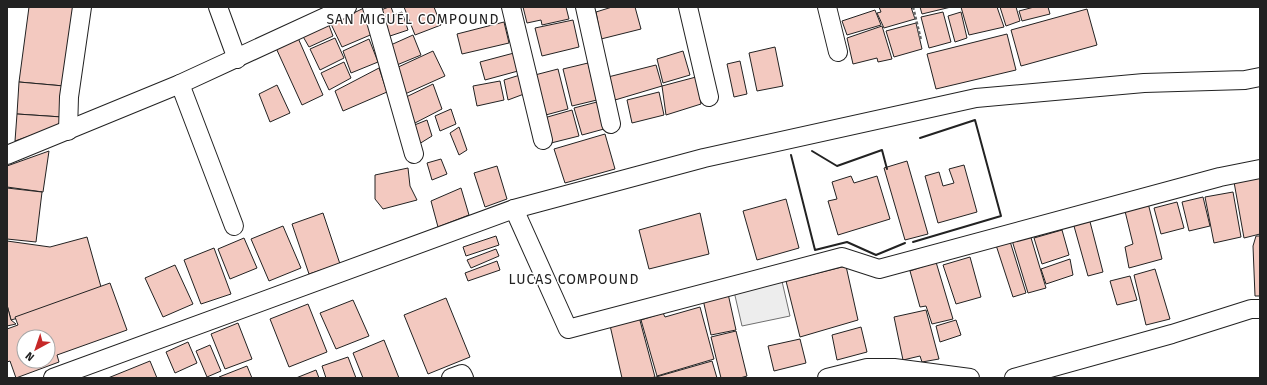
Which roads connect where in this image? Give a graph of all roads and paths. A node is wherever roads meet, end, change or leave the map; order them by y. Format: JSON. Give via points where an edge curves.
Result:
{"nodes":[{"id":1,"x":82,"y":7,"type":"edge"},
{"id":2,"x":218,"y":7,"type":"edge"},
{"id":3,"x":347,"y":7,"type":"edge"},
{"id":4,"x":372,"y":7,"type":"edge"},
{"id":5,"x":511,"y":7,"type":"edge"},
{"id":6,"x":585,"y":7,"type":"edge"},
{"id":7,"x":688,"y":7,"type":"edge"},
{"id":8,"x":827,"y":7,"type":"edge"},
{"id":9,"x":913,"y":7,"type":"edge"},
{"id":10,"x":921,"y":40,"type":"dead end"},
{"id":11,"x":838,"y":52,"type":"dead end"},
{"id":12,"x":237,"y":59,"type":"junction"},
{"id":13,"x":1260,"y":78,"type":"edge"},
{"id":14,"x":180,"y":84,"type":"junction"},
{"id":15,"x":709,"y":97,"type":"dead end"},
{"id":16,"x":611,"y":124,"type":"dead end"},
{"id":17,"x":68,"y":131,"type":"junction"},
{"id":18,"x":542,"y":140,"type":"dead end"},
{"id":19,"x":414,"y":154,"type":"dead end"},
{"id":20,"x":7,"y":155,"type":"edge"},
{"id":21,"x":1260,"y":169,"type":"edge"},
{"id":22,"x":514,"y":209,"type":"junction"},
{"id":23,"x":234,"y":226,"type":"dead end"},
{"id":24,"x":1260,"y":309,"type":"edge"},
{"id":25,"x":53,"y":378,"type":"edge"},
{"id":26,"x":827,"y":378,"type":"edge"},
{"id":27,"x":970,"y":378,"type":"edge"},
{"id":28,"x":1014,"y":378,"type":"edge"}],
"edges":[{"from":1,"to":17,"type":"street","via":[[69,97]]},
{"from":2,"to":12,"type":"street"},
{"from":3,"to":12,"type":"street"},
{"from":4,"to":19,"type":"street"},
{"from":5,"to":18,"type":"street"},
{"from":6,"to":16,"type":"street"},
{"from":7,"to":15,"type":"street"},
{"from":8,"to":11,"type":"street"},
{"from":9,"to":10,"type":"path"},
{"from":12,"to":14,"type":"street"},
{"from":13,"to":22,"type":"street","via":[[1144,83],[976,98],[704,158]]},
{"from":14,"to":17,"type":"street"},
{"from":14,"to":23,"type":"street"},
{"from":17,"to":20,"type":"street"},
{"from":21,"to":22,"type":"street","via":[[1220,177],[879,269],[842,257],[568,329]]},
{"from":22,"to":25,"type":"street"},
{"from":24,"to":28,"type":"street","via":[[1251,309]]},
{"from":26,"to":27,"type":"street","via":[[867,368],[894,368]]}]}
